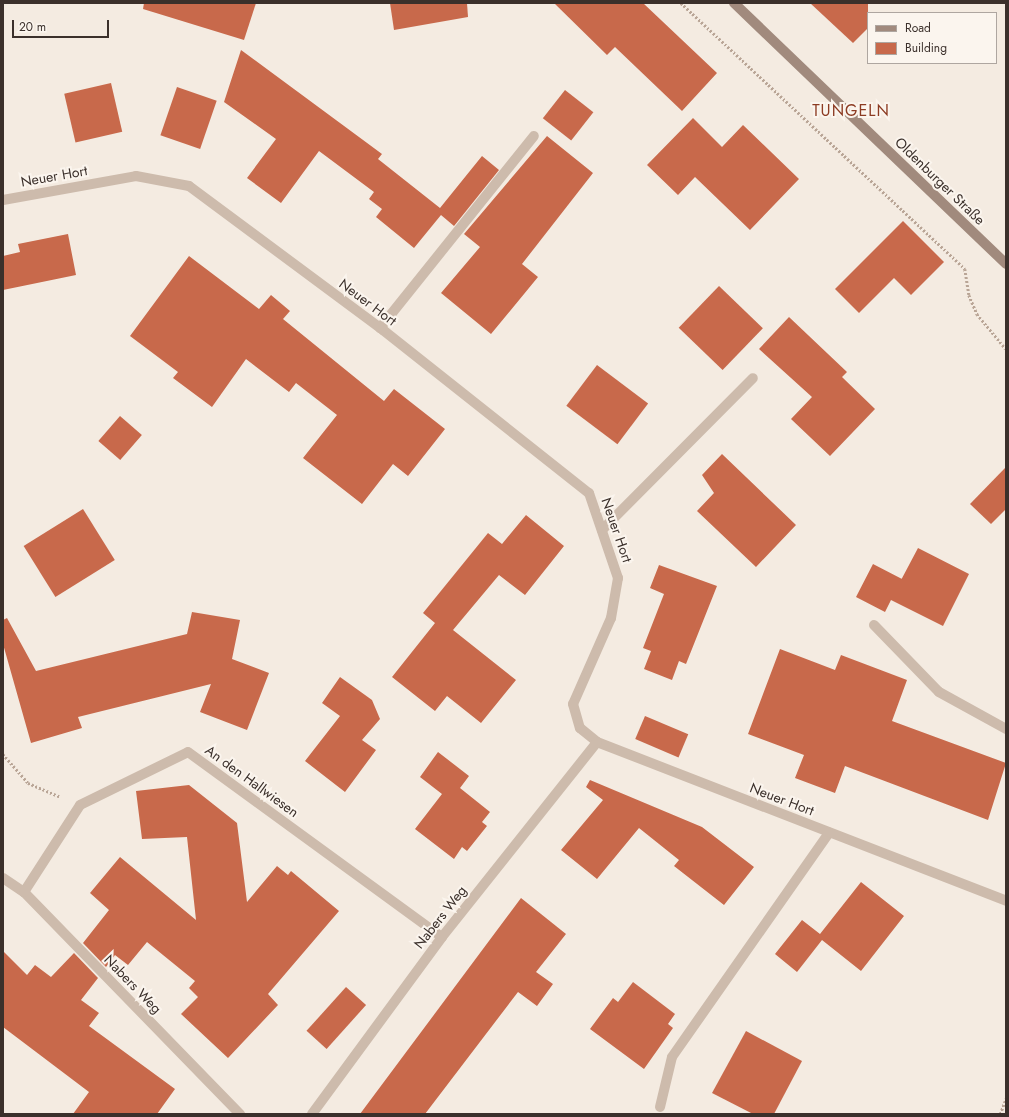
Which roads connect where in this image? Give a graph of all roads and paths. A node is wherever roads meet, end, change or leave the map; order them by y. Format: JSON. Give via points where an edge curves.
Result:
{"nodes":[{"id":1,"x":681,"y":3,"type":"edge"},
{"id":2,"x":734,"y":3,"type":"edge"},
{"id":3,"x":534,"y":136,"type":"dead end"},
{"id":4,"x":3,"y":200,"type":"edge"},
{"id":5,"x":1006,"y":264,"type":"edge"},
{"id":6,"x":380,"y":328,"type":"junction"},
{"id":7,"x":1006,"y":349,"type":"edge"},
{"id":8,"x":753,"y":378,"type":"dead end"},
{"id":9,"x":602,"y":530,"type":"junction"},
{"id":10,"x":874,"y":625,"type":"dead end"},
{"id":11,"x":1006,"y":729,"type":"edge"},
{"id":12,"x":597,"y":742,"type":"junction"},
{"id":13,"x":3,"y":754,"type":"edge"},
{"id":14,"x":80,"y":805,"type":"junction"},
{"id":15,"x":829,"y":832,"type":"junction"},
{"id":16,"x":3,"y":878,"type":"edge"},
{"id":17,"x":24,"y":892,"type":"junction"},
{"id":18,"x":1006,"y":901,"type":"edge"},
{"id":19,"x":442,"y":937,"type":"junction"},
{"id":20,"x":1006,"y":1098,"type":"edge"},
{"id":21,"x":660,"y":1107,"type":"dead end"},
{"id":22,"x":240,"y":1114,"type":"edge"},
{"id":23,"x":312,"y":1114,"type":"edge"},
{"id":24,"x":1000,"y":1114,"type":"edge"}],
"edges":[{"from":1,"to":7,"type":"path","via":[[964,269],[969,295],[977,314]]},
{"from":2,"to":5,"type":"main road","name":"Oldenburger Straße"},
{"from":3,"to":6,"type":"street"},
{"from":4,"to":6,"type":"street","name":"Neuer Hort","via":[[136,176],[189,186]]},
{"from":6,"to":9,"type":"street","name":"Neuer Hort","via":[[589,493]]},
{"from":8,"to":9,"type":"street"},
{"from":9,"to":12,"type":"street","name":"Neuer Hort","via":[[618,578],[611,618],[573,704],[580,728]]},
{"from":10,"to":11,"type":"street","via":[[938,692]]},
{"from":12,"to":15,"type":"street","name":"Neuer Hort"},
{"from":12,"to":19,"type":"street","name":"Nabers Weg"},
{"from":13,"to":14,"type":"path","via":[[28,783]]},
{"from":14,"to":17,"type":"street"},
{"from":14,"to":19,"type":"street","name":"An den Hallwiesen","via":[[188,752]]},
{"from":15,"to":18,"type":"street","name":"Neuer Hort"},
{"from":15,"to":21,"type":"street","via":[[672,1056]]},
{"from":16,"to":17,"type":"street","name":"Nabers Weg"},
{"from":17,"to":22,"type":"street","name":"Nabers Weg"},
{"from":19,"to":23,"type":"street","name":"Nabers Weg"},
{"from":20,"to":24,"type":"path"}]}
